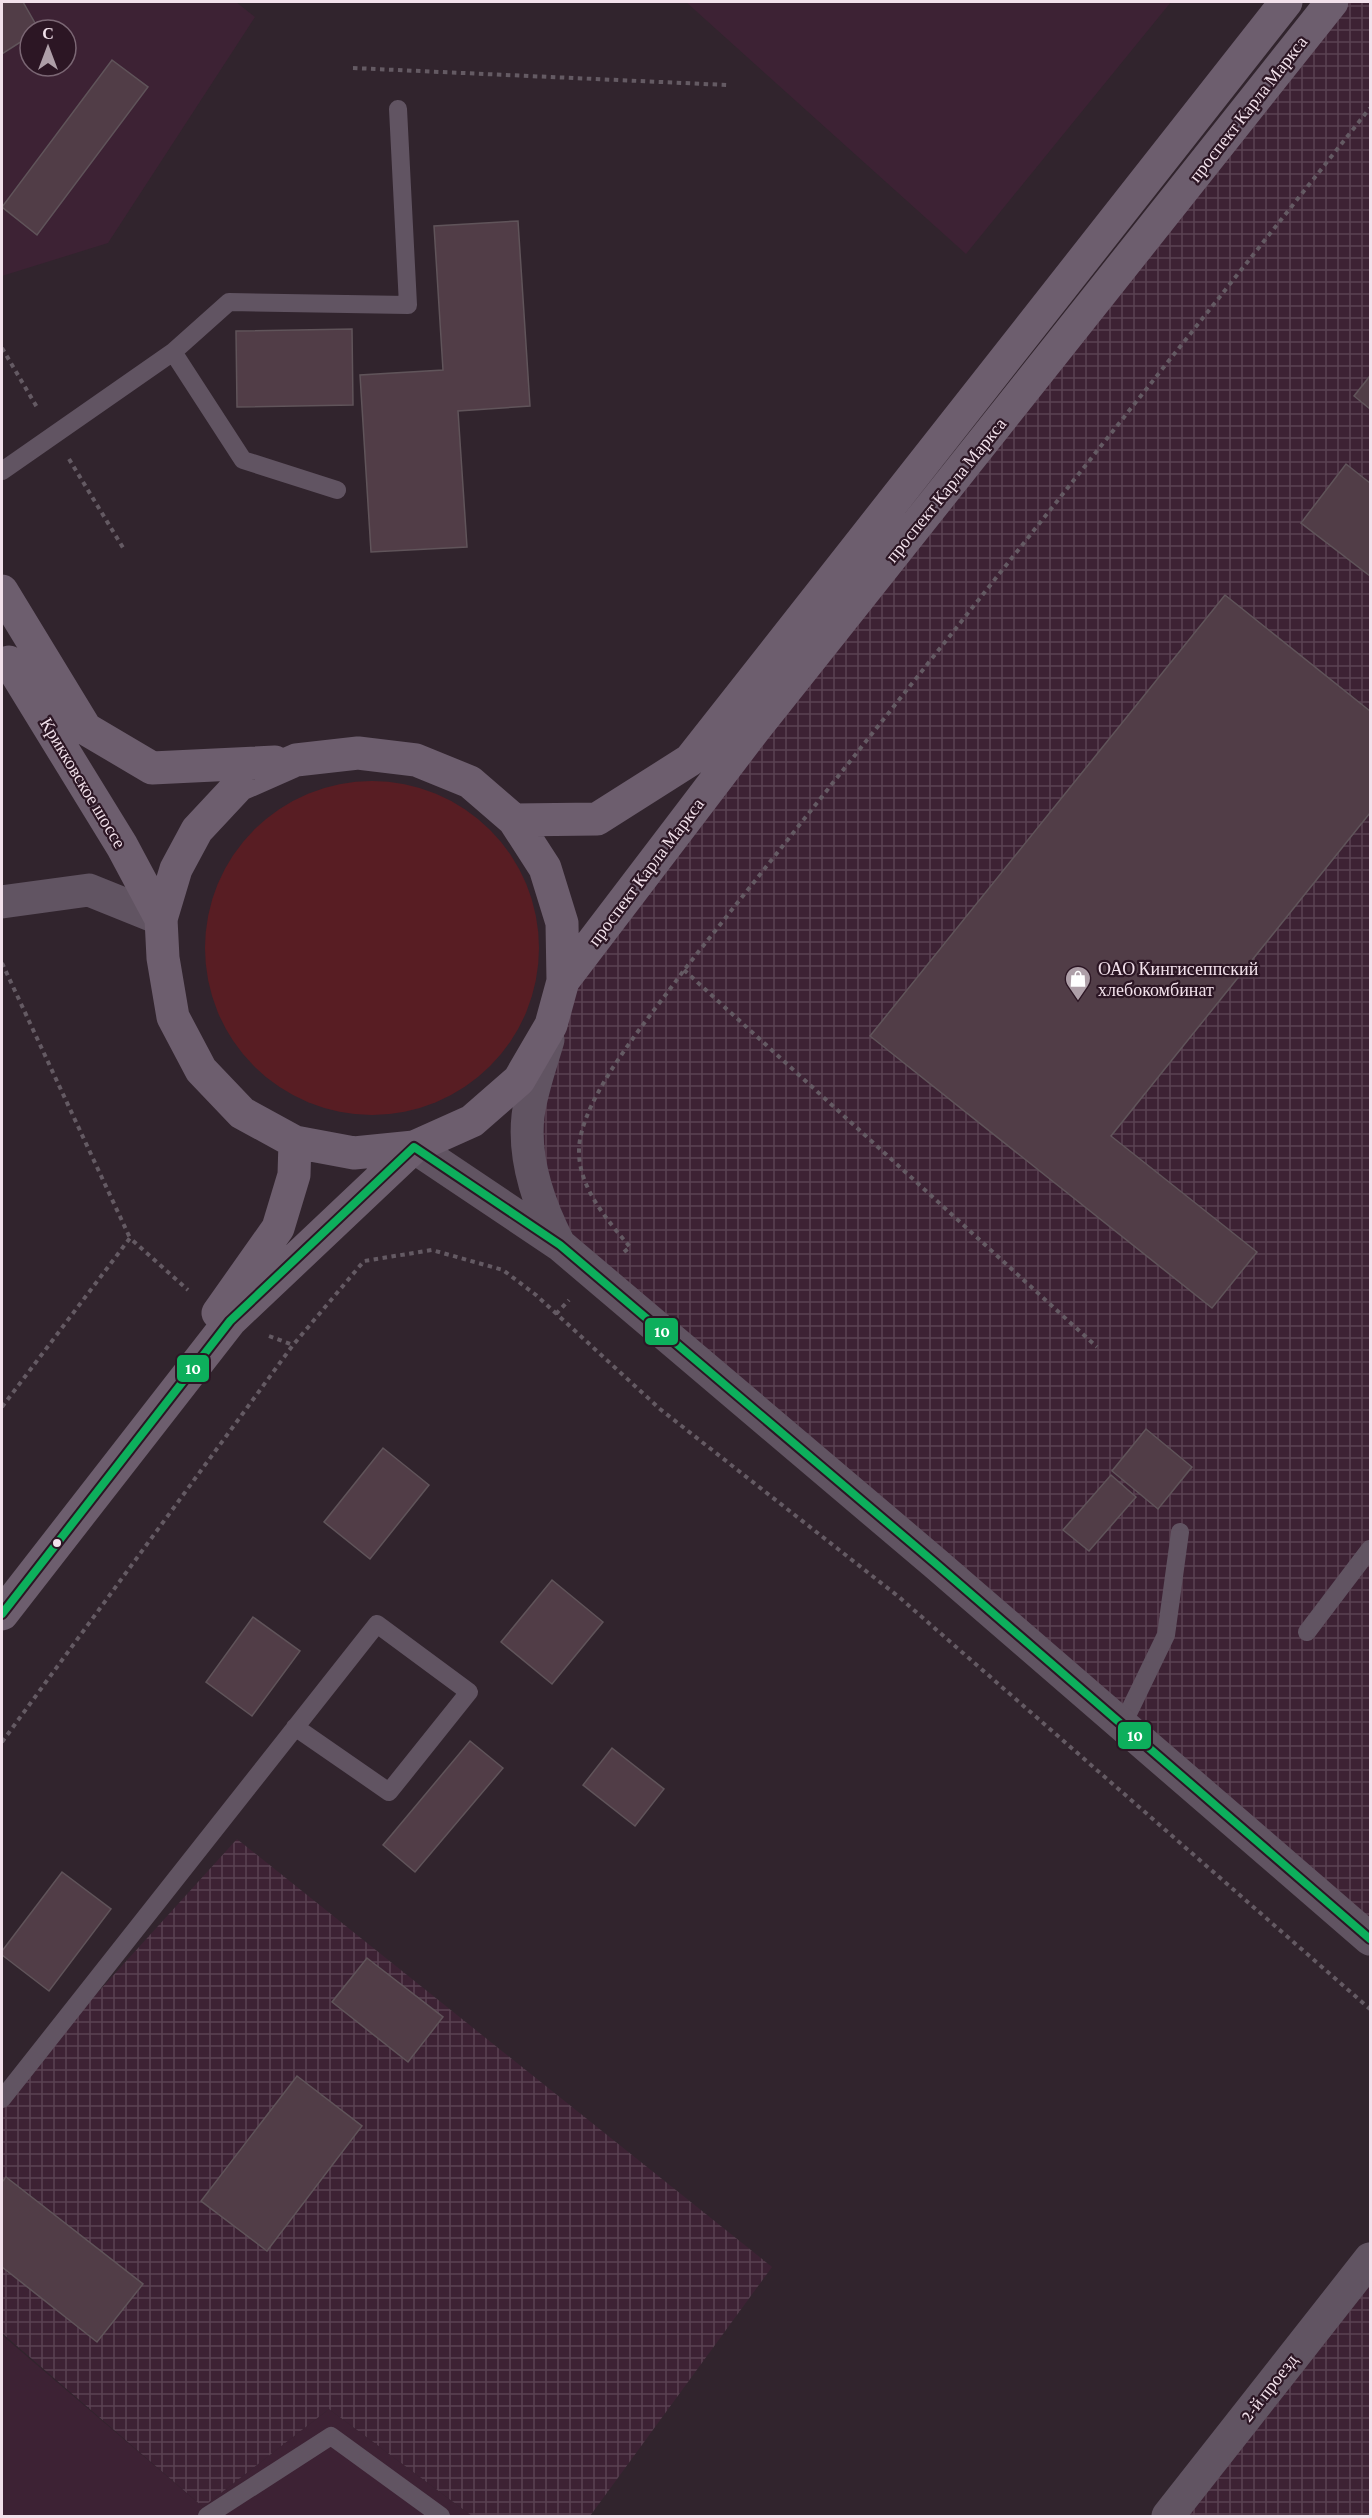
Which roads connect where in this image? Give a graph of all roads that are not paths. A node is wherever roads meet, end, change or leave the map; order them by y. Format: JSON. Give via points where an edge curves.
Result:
{"nodes":[{"id":1,"x":1286,"y":2,"type":"edge"},
{"id":2,"x":1332,"y":2,"type":"edge"},
{"id":3,"x":398,"y":109,"type":"dead end"},
{"id":4,"x":173,"y":352,"type":"junction"},
{"id":5,"x":2,"y":471,"type":"edge"},
{"id":6,"x":337,"y":490,"type":"dead end"},
{"id":7,"x":2,"y":591,"type":"edge"},
{"id":8,"x":2,"y":650,"type":"edge"},
{"id":9,"x":296,"y":760,"type":"junction"},
{"id":10,"x":514,"y":820,"type":"junction"},
{"id":11,"x":2,"y":902,"type":"edge"},
{"id":12,"x":161,"y":919,"type":"junction"},
{"id":13,"x":563,"y":981,"type":"junction"},
{"id":14,"x":551,"y":1025,"type":"junction"},
{"id":15,"x":296,"y":1142,"type":"junction"},
{"id":16,"x":414,"y":1147,"type":"junction"},
{"id":17,"x":560,"y":1245,"type":"junction"},
{"id":18,"x":1180,"y":1532,"type":"dead end"},
{"id":19,"x":1371,"y":1549,"type":"edge"},
{"id":20,"x":2,"y":1587,"type":"edge"},
{"id":21,"x":2,"y":1614,"type":"edge"},
{"id":22,"x":1307,"y":1632,"type":"dead end"},
{"id":23,"x":1122,"y":1726,"type":"junction"},
{"id":24,"x":295,"y":1727,"type":"junction"},
{"id":25,"x":1371,"y":1939,"type":"edge"},
{"id":26,"x":2,"y":2099,"type":"edge"},
{"id":27,"x":1371,"y":2259,"type":"edge"},
{"id":28,"x":207,"y":2517,"type":"edge"},
{"id":29,"x":441,"y":2517,"type":"edge"},
{"id":30,"x":1168,"y":2517,"type":"edge"}],
"edges":[{"from":1,"to":10,"type":"main road","via":[[690,760],[597,819]]},
{"from":2,"to":13,"type":"main road","name":"проспект Карла Маркса","via":[[754,730]]},
{"from":3,"to":4,"type":"lane","via":[[408,305],[229,302]]},
{"from":4,"to":5,"type":"lane"},
{"from":4,"to":6,"type":"lane","via":[[243,460]]},
{"from":7,"to":9,"type":"main road","via":[[86,729],[152,768]]},
{"from":8,"to":12,"type":"main road","name":"Крикковское шоссе","via":[[122,846]]},
{"from":9,"to":10,"type":"main road","name":"проспект Карла Маркса","via":[[358,753],[416,760],[470,782]]},
{"from":9,"to":12,"type":"main road","name":"проспект Карла Маркса","via":[[239,785],[197,830],[176,869]]},
{"from":10,"to":13,"type":"main road","name":"проспект Карла Маркса","via":[[545,868],[562,923]]},
{"from":11,"to":12,"type":"street","via":[[89,890]]},
{"from":12,"to":15,"type":"main road","name":"проспект Карла Маркса","via":[[173,1017],[201,1070],[242,1113]]},
{"from":13,"to":14,"type":"main road","name":"проспект Карла Маркса"},
{"from":14,"to":16,"type":"main road","name":"проспект Карла Маркса","via":[[519,1080],[488,1108],[472,1121]]},
{"from":14,"to":17,"type":"street","via":[[528,1116],[531,1169],[541,1208]]},
{"from":15,"to":16,"type":"main road","name":"проспект Карла Маркса","via":[[354,1153]]},
{"from":15,"to":20,"type":"main road","via":[[294,1175],[278,1228],[216,1315]]},
{"from":16,"to":17,"type":"street"},
{"from":16,"to":21,"type":"main road","name":"проспект Карла Маркса","via":[[230,1321]]},
{"from":17,"to":23,"type":"street"},
{"from":18,"to":23,"type":"lane","via":[[1166,1635]]},
{"from":19,"to":22,"type":"lane"},
{"from":23,"to":25,"type":"street"},
{"from":24,"to":24,"type":"lane","via":[[377,1624],[469,1692],[389,1792]]},
{"from":24,"to":26,"type":"lane"},
{"from":27,"to":30,"type":"street","name":"2-й проезд"},
{"from":28,"to":29,"type":"lane","via":[[331,2436]]}]}
